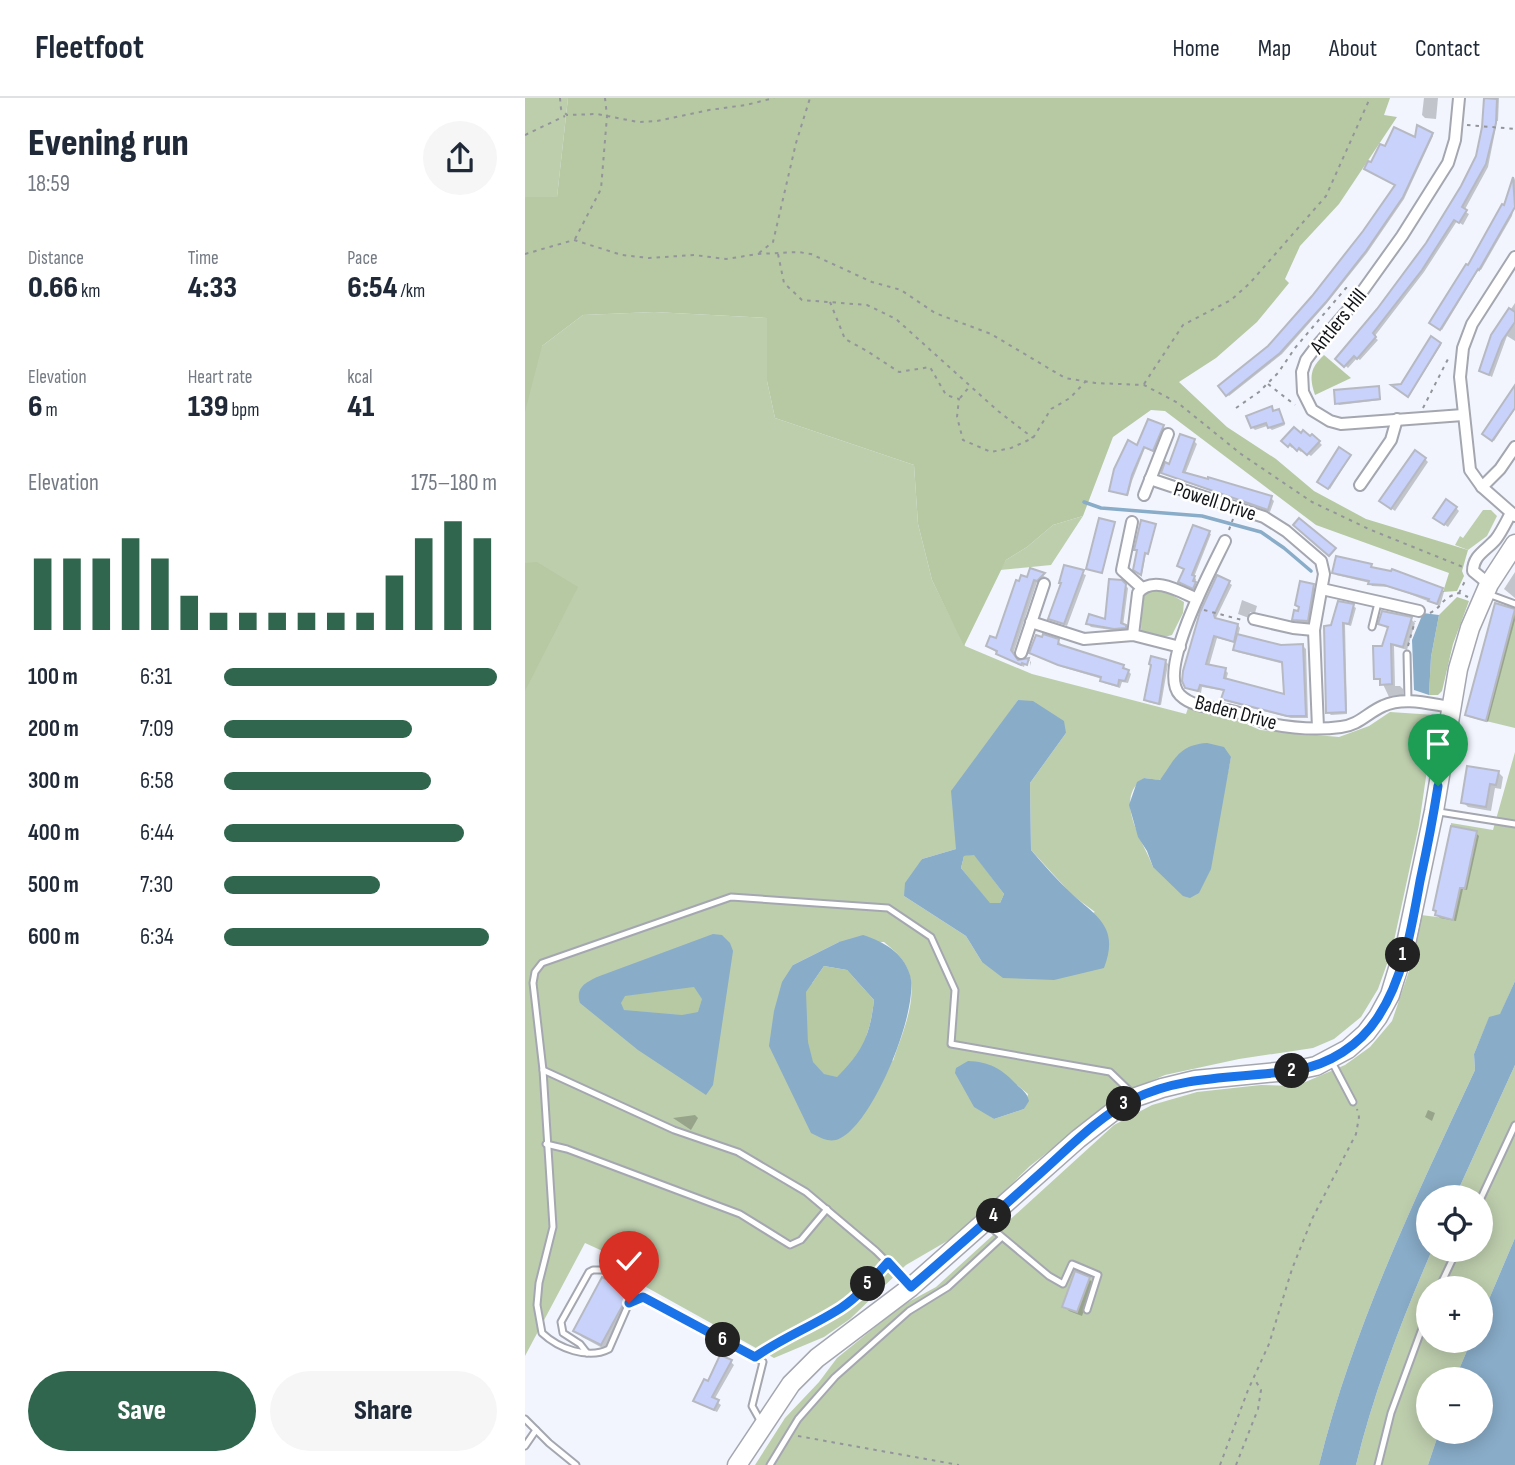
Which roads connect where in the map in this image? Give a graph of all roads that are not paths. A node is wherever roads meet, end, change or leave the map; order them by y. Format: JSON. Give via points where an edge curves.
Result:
{"nodes":[{"id":1,"x":1459,"y":98,"type":"edge"},
{"id":2,"x":1515,"y":257,"type":"edge"},
{"id":3,"x":1463,"y":415,"type":"junction"},
{"id":4,"x":1397,"y":419,"type":"junction"},
{"id":5,"x":1168,"y":434,"type":"dead end"},
{"id":6,"x":1515,"y":447,"type":"edge"},
{"id":7,"x":1150,"y":480,"type":"junction"},
{"id":8,"x":1360,"y":485,"type":"dead end"},
{"id":9,"x":1482,"y":487,"type":"junction"},
{"id":10,"x":1144,"y":495,"type":"dead end"},
{"id":11,"x":1513,"y":514,"type":"edge"},
{"id":12,"x":1132,"y":522,"type":"dead end"},
{"id":13,"x":1227,"y":535,"type":"road end"},
{"id":14,"x":1515,"y":544,"type":"edge"},
{"id":15,"x":1044,"y":584,"type":"dead end"},
{"id":16,"x":1142,"y":588,"type":"junction"},
{"id":17,"x":1322,"y":589,"type":"junction"},
{"id":18,"x":1485,"y":593,"type":"junction"},
{"id":19,"x":1195,"y":602,"type":"junction"},
{"id":20,"x":1378,"y":602,"type":"junction"},
{"id":21,"x":1515,"y":604,"type":"edge"},
{"id":22,"x":1419,"y":611,"type":"road end"},
{"id":23,"x":1254,"y":619,"type":"road end"},
{"id":24,"x":1031,"y":622,"type":"junction"},
{"id":25,"x":1371,"y":627,"type":"dead end"},
{"id":26,"x":1314,"y":629,"type":"junction"},
{"id":27,"x":1133,"y":635,"type":"junction"},
{"id":28,"x":1180,"y":647,"type":"junction"},
{"id":29,"x":1021,"y":653,"type":"dead end"},
{"id":30,"x":1407,"y":654,"type":"road end"},
{"id":31,"x":1408,"y":701,"type":"junction"},
{"id":32,"x":1451,"y":707,"type":"junction"},
{"id":33,"x":1318,"y":728,"type":"junction"},
{"id":34,"x":1434,"y":811,"type":"junction"},
{"id":35,"x":1515,"y":824,"type":"edge"},
{"id":36,"x":1330,"y":1060,"type":"junction"},
{"id":37,"x":543,"y":1070,"type":"junction"},
{"id":38,"x":1136,"y":1097,"type":"junction"},
{"id":39,"x":1353,"y":1102,"type":"road end"},
{"id":40,"x":1515,"y":1125,"type":"edge"},
{"id":41,"x":547,"y":1144,"type":"junction"},
{"id":42,"x":1487,"y":1185,"type":"edge"},
{"id":43,"x":827,"y":1209,"type":"junction"},
{"id":44,"x":986,"y":1223,"type":"junction"},
{"id":45,"x":1001,"y":1238,"type":"junction"},
{"id":46,"x":888,"y":1262,"type":"junction"},
{"id":47,"x":911,"y":1287,"type":"junction"},
{"id":48,"x":643,"y":1297,"type":"junction"},
{"id":49,"x":1087,"y":1310,"type":"dead end"},
{"id":50,"x":1416,"y":1345,"type":"edge"},
{"id":51,"x":587,"y":1353,"type":"junction"},
{"id":52,"x":755,"y":1357,"type":"junction"},
{"id":53,"x":525,"y":1419,"type":"edge"},
{"id":54,"x":762,"y":1424,"type":"junction"},
{"id":55,"x":536,"y":1430,"type":"junction"},
{"id":56,"x":525,"y":1446,"type":"edge"},
{"id":57,"x":576,"y":1465,"type":"edge"},
{"id":58,"x":737,"y":1465,"type":"edge"},
{"id":59,"x":770,"y":1465,"type":"edge"},
{"id":60,"x":1378,"y":1465,"type":"edge"}],
"edges":[{"from":1,"to":4,"type":"street","name":"Antlers Hill","via":[[1448,163],[1402,236],[1306,360],[1302,372],[1303,392],[1312,410],[1330,421],[1350,424]]},
{"from":2,"to":3,"type":"street","via":[[1467,336],[1460,363]]},
{"from":3,"to":4,"type":"street","name":"Antlers Hill"},
{"from":3,"to":9,"type":"street","via":[[1470,470]]},
{"from":4,"to":8,"type":"street","via":[[1391,440]]},
{"from":5,"to":7,"type":"street","name":"Powell Drive"},
{"from":6,"to":9,"type":"street"},
{"from":7,"to":10,"type":"street","name":"Powell Drive"},
{"from":7,"to":17,"type":"street","name":"Powell Drive","via":[[1264,517],[1321,561]]},
{"from":9,"to":11,"type":"street"},
{"from":11,"to":18,"type":"street","via":[[1476,558],[1473,571]]},
{"from":12,"to":16,"type":"street","via":[[1122,569]]},
{"from":13,"to":19,"type":"street","name":"Baden Drive"},
{"from":14,"to":18,"type":"main road"},
{"from":15,"to":24,"type":"street"},
{"from":16,"to":19,"type":"street","via":[[1159,584],[1177,589]]},
{"from":16,"to":27,"type":"street"},
{"from":17,"to":20,"type":"street"},
{"from":17,"to":26,"type":"street","name":"Powell Drive"},
{"from":18,"to":21,"type":"lane"},
{"from":18,"to":32,"type":"main road","via":[[1470,628]]},
{"from":19,"to":28,"type":"street","name":"Baden Drive"},
{"from":20,"to":22,"type":"street"},
{"from":20,"to":25,"type":"lane"},
{"from":23,"to":26,"type":"street"},
{"from":24,"to":27,"type":"street","via":[[1084,639]]},
{"from":24,"to":29,"type":"street"},
{"from":26,"to":33,"type":"street","name":"Powell Drive"},
{"from":27,"to":28,"type":"street"},
{"from":28,"to":33,"type":"street","name":"Baden Drive","via":[[1175,687],[1192,703],[1270,724]]},
{"from":30,"to":31,"type":"lane"},
{"from":31,"to":32,"type":"street","name":"Baden Drive"},
{"from":31,"to":33,"type":"street","name":"Baden Drive","via":[[1381,707],[1358,723]]},
{"from":32,"to":34,"type":"main road"},
{"from":34,"to":35,"type":"lane"},
{"from":34,"to":36,"type":"main road","via":[[1412,921],[1390,995],[1366,1033]]},
{"from":36,"to":38,"type":"main road","via":[[1297,1070],[1195,1080]]},
{"from":36,"to":39,"type":"lane"},
{"from":37,"to":38,"type":"lane","via":[[533,983],[542,963],[731,897],[888,908],[931,937],[955,990],[951,1044],[1110,1072]]},
{"from":37,"to":41,"type":"lane"},
{"from":37,"to":43,"type":"lane","via":[[674,1130],[738,1152]]},
{"from":38,"to":44,"type":"main road","via":[[1078,1139]]},
{"from":40,"to":42,"type":"lane"},
{"from":41,"to":43,"type":"lane","via":[[740,1214],[790,1245],[801,1240]]},
{"from":41,"to":51,"type":"lane","via":[[553,1227],[539,1283],[541,1333],[566,1348]]},
{"from":43,"to":46,"type":"lane"},
{"from":44,"to":45,"type":"lane"},
{"from":44,"to":47,"type":"main road"},
{"from":45,"to":49,"type":"lane","via":[[1063,1284],[1072,1264],[1098,1275]]},
{"from":45,"to":59,"type":"lane","via":[[948,1287],[909,1311],[843,1369],[798,1419]]},
{"from":46,"to":47,"type":"lane"},
{"from":46,"to":52,"type":"lane","via":[[841,1308]]},
{"from":47,"to":54,"type":"main road","via":[[817,1358]]},
{"from":48,"to":51,"type":"lane","via":[[629,1303],[609,1349]]},
{"from":48,"to":51,"type":"lane","via":[[621,1275],[607,1270],[589,1272],[561,1322],[563,1333]]},
{"from":48,"to":52,"type":"lane"},
{"from":50,"to":60,"type":"lane"},
{"from":52,"to":54,"type":"lane","via":[[763,1362],[752,1406]]},
{"from":53,"to":55,"type":"lane"},
{"from":54,"to":58,"type":"main road"},
{"from":55,"to":56,"type":"lane"},
{"from":55,"to":57,"type":"lane"}]}
